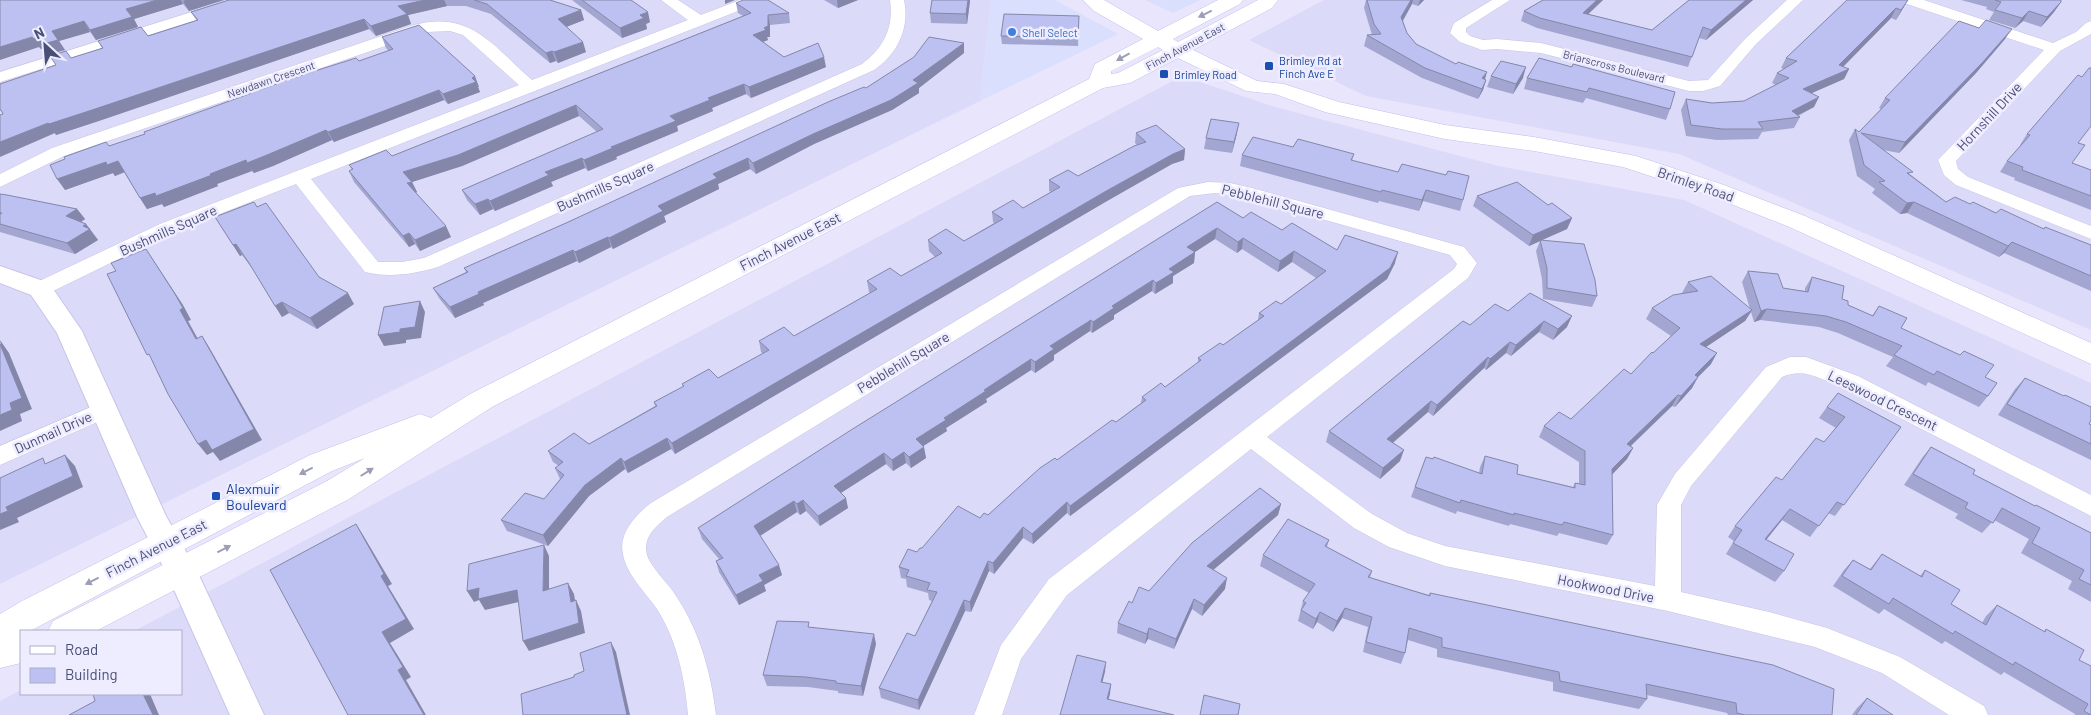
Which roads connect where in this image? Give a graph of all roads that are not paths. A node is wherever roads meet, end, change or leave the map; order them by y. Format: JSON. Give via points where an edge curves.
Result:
{"nodes":[{"id":1,"x":245,"y":0,"type":"edge"},
{"id":2,"x":668,"y":0,"type":"edge"},
{"id":3,"x":753,"y":0,"type":"edge"},
{"id":4,"x":897,"y":0,"type":"edge"},
{"id":5,"x":1093,"y":0,"type":"edge"},
{"id":6,"x":1233,"y":0,"type":"edge"},
{"id":7,"x":1268,"y":0,"type":"edge"},
{"id":8,"x":1503,"y":0,"type":"edge"},
{"id":9,"x":1796,"y":0,"type":"edge"},
{"id":10,"x":1909,"y":0,"type":"edge"},
{"id":11,"x":700,"y":21,"type":"junction"},
{"id":12,"x":2091,"y":26,"type":"edge"},
{"id":13,"x":1165,"y":29,"type":"junction"},
{"id":14,"x":1197,"y":40,"type":"junction"},
{"id":15,"x":2054,"y":48,"type":"junction"},
{"id":16,"x":1179,"y":50,"type":"junction"},
{"id":17,"x":0,"y":77,"type":"edge"},
{"id":18,"x":1098,"y":82,"type":"junction"},
{"id":19,"x":530,"y":87,"type":"junction"},
{"id":20,"x":1277,"y":88,"type":"junction"},
{"id":21,"x":300,"y":177,"type":"junction"},
{"id":22,"x":0,"y":182,"type":"edge"},
{"id":23,"x":2091,"y":233,"type":"edge"},
{"id":24,"x":0,"y":274,"type":"edge"},
{"id":25,"x":40,"y":290,"type":"junction"},
{"id":26,"x":2091,"y":354,"type":"edge"},
{"id":27,"x":105,"y":409,"type":"junction"},
{"id":28,"x":1252,"y":438,"type":"junction"},
{"id":29,"x":0,"y":456,"type":"edge"},
{"id":30,"x":2091,"y":506,"type":"edge"},
{"id":31,"x":174,"y":556,"type":"junction"},
{"id":32,"x":1668,"y":600,"type":"junction"},
{"id":33,"x":66,"y":630,"type":"edge"},
{"id":34,"x":0,"y":632,"type":"edge"},
{"id":35,"x":20,"y":648,"type":"edge"},
{"id":36,"x":0,"y":653,"type":"edge"},
{"id":37,"x":247,"y":715,"type":"edge"},
{"id":38,"x":702,"y":715,"type":"edge"},
{"id":39,"x":988,"y":715,"type":"edge"},
{"id":40,"x":1974,"y":715,"type":"edge"}],
"edges":[{"from":1,"to":17,"type":"street"},
{"from":2,"to":11,"type":"street"},
{"from":3,"to":11,"type":"street","name":"Bushmills Square"},
{"from":4,"to":21,"type":"street","name":"Bushmills Square","via":[[899,13],[889,46],[868,67],[422,266],[400,270],[372,267]]},
{"from":5,"to":13,"type":"main road","name":"Brimley Road","via":[[1100,7]]},
{"from":6,"to":13,"type":"main road","name":"Finch Avenue East","one_way":true},
{"from":7,"to":14,"type":"main road","name":"Finch Avenue East"},
{"from":8,"to":9,"type":"street","name":"Briarscross Boulevard","via":[[1459,26],[1458,33],[1482,46],[1497,44],[1540,48],[1689,86],[1703,86],[1714,83],[1751,41]]},
{"from":10,"to":15,"type":"street"},
{"from":11,"to":19,"type":"street","name":"Bushmills Square"},
{"from":12,"to":15,"type":"street","name":"Hornshill Drive","via":[[2081,35]]},
{"from":13,"to":14,"type":"main road","name":"Brimley Road"},
{"from":13,"to":16,"type":"main road","name":"Brimley Road"},
{"from":13,"to":18,"type":"main road","name":"Finch Avenue East","one_way":true,"via":[[1102,68]]},
{"from":14,"to":16,"type":"main road","name":"Finch Avenue East"},
{"from":14,"to":20,"type":"main road","name":"Brimley Road","via":[[1269,75]]},
{"from":15,"to":23,"type":"street","name":"Hornshill Drive","via":[[1948,160],[1950,171],[1962,180]]},
{"from":16,"to":18,"type":"main road","name":"Finch Avenue East","via":[[1123,79]]},
{"from":16,"to":20,"type":"main road","name":"Brimley Road","via":[[1253,87]]},
{"from":18,"to":31,"type":"main road","name":"Finch Avenue East","via":[[482,400],[338,490]]},
{"from":19,"to":21,"type":"street","name":"Bushmills Square"},
{"from":19,"to":22,"type":"street","name":"Newdawn Crescent","via":[[468,32],[442,24],[419,28],[58,152]]},
{"from":20,"to":26,"type":"main road","name":"Brimley Road","via":[[1380,119],[1628,161],[1796,221]]},
{"from":21,"to":25,"type":"street","name":"Bushmills Square","via":[[167,228]]},
{"from":24,"to":25,"type":"street"},
{"from":25,"to":27,"type":"street","via":[[69,331]]},
{"from":27,"to":29,"type":"street","name":"Dunmail Drive"},
{"from":27,"to":31,"type":"street"},
{"from":28,"to":32,"type":"street","name":"Hookwood Drive","via":[[1364,521],[1398,540],[1445,556]]},
{"from":28,"to":38,"type":"street","name":"Pebblehill Square","via":[[1461,273],[1467,264],[1457,251],[1246,192],[1222,187],[1202,187],[1184,192],[659,510],[637,532],[635,556],[683,629],[696,673]]},
{"from":28,"to":39,"type":"street","name":"Pebblehill Square","via":[[1058,587],[1010,653]]},
{"from":30,"to":32,"type":"street","name":"Leeswood Crescent","via":[[1850,382],[1806,365],[1790,365],[1774,372],[1683,480],[1669,505]]},
{"from":31,"to":33,"type":"main road","name":"Finch Avenue East"},
{"from":31,"to":34,"type":"main road","name":"Finch Avenue East","one_way":true,"via":[[34,611]]},
{"from":31,"to":37,"type":"street"},
{"from":32,"to":40,"type":"street","name":"Hookwood Drive","via":[[1818,636],[1890,665]]},
{"from":35,"to":36,"type":"main road"}]}
